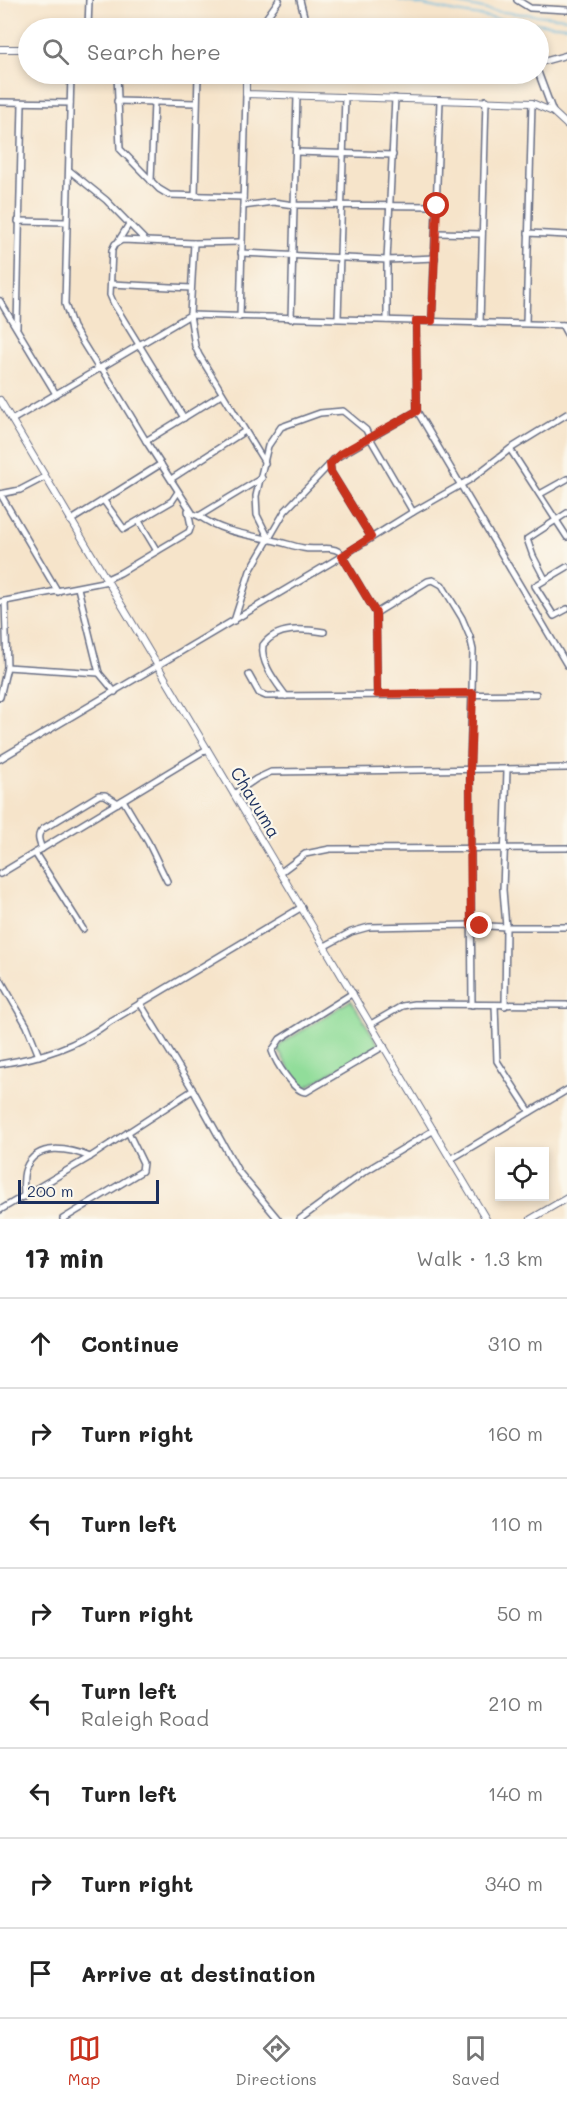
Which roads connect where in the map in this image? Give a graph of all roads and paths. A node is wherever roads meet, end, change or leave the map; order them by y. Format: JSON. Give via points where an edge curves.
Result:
{"nodes":[{"id":1,"x":89,"y":0,"type":"edge"},
{"id":2,"x":278,"y":0,"type":"edge"},
{"id":3,"x":300,"y":0,"type":"edge"},
{"id":4,"x":517,"y":0,"type":"edge"},
{"id":5,"x":567,"y":10,"type":"edge"},
{"id":6,"x":88,"y":18,"type":"edge"},
{"id":7,"x":266,"y":18,"type":"edge"},
{"id":8,"x":304,"y":18,"type":"edge"},
{"id":9,"x":0,"y":49,"type":"edge"},
{"id":10,"x":18,"y":49,"type":"edge"},
{"id":11,"x":567,"y":55,"type":"edge"},
{"id":12,"x":549,"y":60,"type":"edge"},
{"id":13,"x":71,"y":84,"type":"edge"},
{"id":14,"x":117,"y":84,"type":"edge"},
{"id":15,"x":197,"y":84,"type":"edge"},
{"id":16,"x":246,"y":84,"type":"edge"},
{"id":17,"x":542,"y":84,"type":"edge"},
{"id":18,"x":246,"y":94,"type":"junction"},
{"id":19,"x":297,"y":96,"type":"junction"},
{"id":20,"x":345,"y":97,"type":"junction"},
{"id":21,"x":395,"y":98,"type":"junction"},
{"id":22,"x":440,"y":100,"type":"junction"},
{"id":23,"x":486,"y":100,"type":"junction"},
{"id":24,"x":117,"y":101,"type":"junction"},
{"id":25,"x":0,"y":102,"type":"edge"},
{"id":26,"x":154,"y":102,"type":"junction"},
{"id":27,"x":22,"y":103,"type":"junction"},
{"id":28,"x":70,"y":103,"type":"junction"},
{"id":29,"x":196,"y":103,"type":"junction"},
{"id":30,"x":532,"y":103,"type":"junction"},
{"id":31,"x":553,"y":112,"type":"junction"},
{"id":32,"x":567,"y":125,"type":"edge"},
{"id":33,"x":296,"y":152,"type":"junction"},
{"id":34,"x":344,"y":153,"type":"junction"},
{"id":35,"x":393,"y":155,"type":"junction"},
{"id":36,"x":70,"y":171,"type":"junction"},
{"id":37,"x":151,"y":182,"type":"junction"},
{"id":38,"x":195,"y":196,"type":"junction"},
{"id":39,"x":243,"y":197,"type":"junction"},
{"id":40,"x":294,"y":205,"type":"junction"},
{"id":41,"x":391,"y":205,"type":"junction"},
{"id":42,"x":243,"y":206,"type":"junction"},
{"id":43,"x":342,"y":206,"type":"junction"},
{"id":44,"x":437,"y":206,"type":"junction"},
{"id":45,"x":18,"y":221,"type":"junction"},
{"id":46,"x":66,"y":222,"type":"junction"},
{"id":47,"x":129,"y":224,"type":"junction"},
{"id":48,"x":437,"y":233,"type":"junction"},
{"id":49,"x":528,"y":233,"type":"junction"},
{"id":50,"x":482,"y":234,"type":"junction"},
{"id":51,"x":567,"y":235,"type":"edge"},
{"id":52,"x":146,"y":241,"type":"junction"},
{"id":53,"x":117,"y":242,"type":"junction"},
{"id":54,"x":241,"y":242,"type":"junction"},
{"id":55,"x":194,"y":243,"type":"junction"},
{"id":56,"x":241,"y":253,"type":"junction"},
{"id":57,"x":293,"y":254,"type":"junction"},
{"id":58,"x":340,"y":258,"type":"junction"},
{"id":59,"x":435,"y":258,"type":"junction"},
{"id":60,"x":387,"y":260,"type":"junction"},
{"id":61,"x":111,"y":284,"type":"junction"},
{"id":62,"x":190,"y":288,"type":"junction"},
{"id":63,"x":0,"y":301,"type":"edge"},
{"id":64,"x":190,"y":315,"type":"junction"},
{"id":65,"x":240,"y":317,"type":"junction"},
{"id":66,"x":338,"y":318,"type":"junction"},
{"id":67,"x":291,"y":319,"type":"junction"},
{"id":68,"x":387,"y":320,"type":"junction"},
{"id":69,"x":416,"y":321,"type":"junction"},
{"id":70,"x":432,"y":321,"type":"junction"},
{"id":71,"x":480,"y":323,"type":"junction"},
{"id":72,"x":526,"y":323,"type":"junction"},
{"id":73,"x":564,"y":325,"type":"edge"},
{"id":74,"x":17,"y":327,"type":"junction"},
{"id":75,"x":567,"y":334,"type":"edge"},
{"id":76,"x":138,"y":344,"type":"junction"},
{"id":77,"x":100,"y":368,"type":"junction"},
{"id":78,"x":56,"y":394,"type":"junction"},
{"id":79,"x":222,"y":394,"type":"junction"},
{"id":80,"x":1,"y":405,"type":"edge"},
{"id":81,"x":417,"y":411,"type":"junction"},
{"id":82,"x":567,"y":414,"type":"edge"},
{"id":83,"x":184,"y":418,"type":"junction"},
{"id":84,"x":12,"y":420,"type":"junction"},
{"id":85,"x":245,"y":431,"type":"junction"},
{"id":86,"x":370,"y":438,"type":"junction"},
{"id":87,"x":146,"y":441,"type":"junction"},
{"id":88,"x":510,"y":449,"type":"junction"},
{"id":89,"x":265,"y":463,"type":"junction"},
{"id":90,"x":161,"y":464,"type":"junction"},
{"id":91,"x":330,"y":464,"type":"junction"},
{"id":92,"x":45,"y":477,"type":"junction"},
{"id":93,"x":262,"y":478,"type":"junction"},
{"id":94,"x":171,"y":479,"type":"junction"},
{"id":95,"x":567,"y":479,"type":"edge"},
{"id":96,"x":460,"y":484,"type":"junction"},
{"id":97,"x":178,"y":492,"type":"junction"},
{"id":98,"x":1,"y":494,"type":"edge"},
{"id":99,"x":540,"y":494,"type":"junction"},
{"id":100,"x":104,"y":501,"type":"junction"},
{"id":101,"x":188,"y":509,"type":"junction"},
{"id":102,"x":412,"y":512,"type":"junction"},
{"id":103,"x":567,"y":513,"type":"edge"},
{"id":104,"x":199,"y":516,"type":"junction"},
{"id":105,"x":556,"y":520,"type":"junction"},
{"id":106,"x":70,"y":521,"type":"junction"},
{"id":107,"x":139,"y":521,"type":"junction"},
{"id":108,"x":371,"y":537,"type":"junction"},
{"id":109,"x":567,"y":537,"type":"edge"},
{"id":110,"x":269,"y":539,"type":"junction"},
{"id":111,"x":157,"y":551,"type":"junction"},
{"id":112,"x":342,"y":556,"type":"junction"},
{"id":113,"x":567,"y":567,"type":"edge"},
{"id":114,"x":545,"y":579,"type":"junction"},
{"id":115,"x":108,"y":580,"type":"junction"},
{"id":116,"x":78,"y":588,"type":"junction"},
{"id":117,"x":58,"y":592,"type":"junction"},
{"id":118,"x":3,"y":602,"type":"edge"},
{"id":119,"x":546,"y":604,"type":"junction"},
{"id":120,"x":535,"y":610,"type":"junction"},
{"id":121,"x":567,"y":610,"type":"edge"},
{"id":122,"x":376,"y":613,"type":"junction"},
{"id":123,"x":234,"y":621,"type":"junction"},
{"id":124,"x":7,"y":624,"type":"junction"},
{"id":125,"x":0,"y":630,"type":"edge"},
{"id":126,"x":324,"y":632,"type":"dead end"},
{"id":127,"x":566,"y":661,"type":"edge"},
{"id":128,"x":158,"y":666,"type":"junction"},
{"id":129,"x":7,"y":667,"type":"junction"},
{"id":130,"x":99,"y":673,"type":"junction"},
{"id":131,"x":249,"y":675,"type":"dead end"},
{"id":132,"x":115,"y":692,"type":"junction"},
{"id":133,"x":473,"y":693,"type":"junction"},
{"id":134,"x":377,"y":694,"type":"junction"},
{"id":135,"x":536,"y":694,"type":"dead end"},
{"id":136,"x":286,"y":696,"type":"junction"},
{"id":137,"x":0,"y":697,"type":"edge"},
{"id":138,"x":207,"y":748,"type":"junction"},
{"id":139,"x":0,"y":759,"type":"edge"},
{"id":140,"x":567,"y":768,"type":"edge"},
{"id":141,"x":470,"y":770,"type":"junction"},
{"id":142,"x":507,"y":770,"type":"junction"},
{"id":143,"x":234,"y":794,"type":"junction"},
{"id":144,"x":120,"y":802,"type":"junction"},
{"id":145,"x":567,"y":848,"type":"edge"},
{"id":146,"x":42,"y":849,"type":"junction"},
{"id":147,"x":471,"y":849,"type":"junction"},
{"id":148,"x":504,"y":849,"type":"junction"},
{"id":149,"x":35,"y":853,"type":"junction"},
{"id":150,"x":281,"y":872,"type":"junction"},
{"id":151,"x":0,"y":874,"type":"edge"},
{"id":152,"x":167,"y":881,"type":"dead end"},
{"id":153,"x":302,"y":907,"type":"junction"},
{"id":154,"x":471,"y":925,"type":"junction"},
{"id":155,"x":506,"y":927,"type":"junction"},
{"id":156,"x":567,"y":927,"type":"edge"},
{"id":157,"x":83,"y":929,"type":"dead end"},
{"id":158,"x":324,"y":946,"type":"junction"},
{"id":159,"x":0,"y":979,"type":"edge"},
{"id":160,"x":353,"y":993,"type":"junction"},
{"id":161,"x":140,"y":1003,"type":"junction"},
{"id":162,"x":472,"y":1005,"type":"junction"},
{"id":163,"x":495,"y":1005,"type":"junction"},
{"id":164,"x":567,"y":1005,"type":"edge"},
{"id":165,"x":505,"y":1006,"type":"junction"},
{"id":166,"x":371,"y":1024,"type":"junction"},
{"id":167,"x":384,"y":1046,"type":"junction"},
{"id":168,"x":39,"y":1056,"type":"junction"},
{"id":169,"x":0,"y":1064,"type":"edge"},
{"id":170,"x":193,"y":1090,"type":"junction"},
{"id":171,"x":567,"y":1090,"type":"edge"},
{"id":172,"x":530,"y":1112,"type":"junction"},
{"id":173,"x":434,"y":1130,"type":"junction"},
{"id":174,"x":128,"y":1132,"type":"junction"},
{"id":175,"x":90,"y":1157,"type":"junction"},
{"id":176,"x":451,"y":1159,"type":"junction"},
{"id":177,"x":24,"y":1197,"type":"junction"},
{"id":178,"x":567,"y":1198,"type":"edge"},
{"id":179,"x":0,"y":1210,"type":"edge"},
{"id":180,"x":63,"y":1219,"type":"edge"},
{"id":181,"x":278,"y":1219,"type":"edge"},
{"id":182,"x":300,"y":1219,"type":"edge"},
{"id":183,"x":486,"y":1219,"type":"edge"},
{"id":184,"x":531,"y":1219,"type":"edge"}],
"edges":[{"from":1,"to":6,"type":"street"},
{"from":2,"to":7,"type":"street"},
{"from":3,"to":8,"type":"street"},
{"from":4,"to":5,"type":"street","via":[[530,8]]},
{"from":9,"to":10,"type":"street"},
{"from":11,"to":12,"type":"street"},
{"from":13,"to":28,"type":"street"},
{"from":14,"to":24,"type":"street"},
{"from":15,"to":29,"type":"street"},
{"from":16,"to":18,"type":"street"},
{"from":17,"to":31,"type":"street"},
{"from":18,"to":19,"type":"street"},
{"from":18,"to":39,"type":"street"},
{"from":19,"to":20,"type":"street"},
{"from":19,"to":33,"type":"street"},
{"from":20,"to":21,"type":"street"},
{"from":20,"to":34,"type":"street"},
{"from":21,"to":22,"type":"street"},
{"from":21,"to":35,"type":"street"},
{"from":22,"to":23,"type":"street"},
{"from":22,"to":44,"type":"street"},
{"from":23,"to":30,"type":"street"},
{"from":23,"to":50,"type":"street"},
{"from":24,"to":26,"type":"street"},
{"from":24,"to":37,"type":"street","via":[[120,149]]},
{"from":25,"to":27,"type":"street"},
{"from":26,"to":29,"type":"street"},
{"from":26,"to":37,"type":"street"},
{"from":27,"to":28,"type":"street"},
{"from":27,"to":45,"type":"street"},
{"from":28,"to":36,"type":"street"},
{"from":29,"to":38,"type":"street"},
{"from":30,"to":31,"type":"street"},
{"from":30,"to":49,"type":"street"},
{"from":31,"to":32,"type":"street"},
{"from":33,"to":34,"type":"street"},
{"from":33,"to":40,"type":"street"},
{"from":34,"to":35,"type":"street"},
{"from":34,"to":43,"type":"street"},
{"from":35,"to":41,"type":"street"},
{"from":36,"to":46,"type":"street"},
{"from":36,"to":47,"type":"street"},
{"from":37,"to":38,"type":"street","via":[[169,195]]},
{"from":38,"to":39,"type":"street"},
{"from":39,"to":42,"type":"street"},
{"from":40,"to":42,"type":"street","via":[[273,202]]},
{"from":40,"to":43,"type":"street"},
{"from":40,"to":57,"type":"street"},
{"from":41,"to":43,"type":"street"},
{"from":41,"to":44,"type":"street"},
{"from":41,"to":60,"type":"street"},
{"from":42,"to":54,"type":"street"},
{"from":43,"to":58,"type":"street"},
{"from":44,"to":48,"type":"street"},
{"from":45,"to":46,"type":"street"},
{"from":45,"to":74,"type":"street"},
{"from":46,"to":77,"type":"street","via":[[64,304],[73,327]]},
{"from":47,"to":52,"type":"street"},
{"from":47,"to":53,"type":"street"},
{"from":48,"to":50,"type":"street"},
{"from":48,"to":59,"type":"street"},
{"from":49,"to":51,"type":"street"},
{"from":49,"to":72,"type":"street"},
{"from":50,"to":71,"type":"street"},
{"from":52,"to":53,"type":"street"},
{"from":52,"to":55,"type":"street"},
{"from":53,"to":61,"type":"street","via":[[112,250]]},
{"from":54,"to":55,"type":"street"},
{"from":54,"to":56,"type":"street"},
{"from":55,"to":62,"type":"street"},
{"from":56,"to":57,"type":"street"},
{"from":56,"to":65,"type":"street"},
{"from":57,"to":58,"type":"street"},
{"from":57,"to":67,"type":"street"},
{"from":58,"to":60,"type":"street"},
{"from":58,"to":66,"type":"street"},
{"from":59,"to":60,"type":"street"},
{"from":59,"to":70,"type":"street"},
{"from":60,"to":68,"type":"street"},
{"from":61,"to":62,"type":"street"},
{"from":61,"to":76,"type":"street","via":[[114,304]]},
{"from":62,"to":64,"type":"street"},
{"from":63,"to":74,"type":"street"},
{"from":64,"to":65,"type":"street"},
{"from":64,"to":76,"type":"street"},
{"from":64,"to":79,"type":"street","via":[[195,346]]},
{"from":65,"to":67,"type":"street"},
{"from":66,"to":67,"type":"street"},
{"from":66,"to":68,"type":"street"},
{"from":68,"to":69,"type":"street"},
{"from":69,"to":70,"type":"street"},
{"from":69,"to":81,"type":"street"},
{"from":70,"to":71,"type":"street"},
{"from":71,"to":72,"type":"street"},
{"from":72,"to":73,"type":"street"},
{"from":73,"to":75,"type":"street"},
{"from":74,"to":78,"type":"street"},
{"from":76,"to":77,"type":"street"},
{"from":76,"to":83,"type":"street"},
{"from":77,"to":78,"type":"street"},
{"from":77,"to":87,"type":"street"},
{"from":78,"to":84,"type":"street"},
{"from":79,"to":83,"type":"street"},
{"from":79,"to":85,"type":"street"},
{"from":80,"to":84,"type":"street","name":"Chavuma"},
{"from":81,"to":86,"type":"street"},
{"from":81,"to":96,"type":"street"},
{"from":82,"to":88,"type":"street"},
{"from":83,"to":87,"type":"street"},
{"from":84,"to":92,"type":"street","name":"Chavuma"},
{"from":85,"to":89,"type":"street"},
{"from":85,"to":94,"type":"street"},
{"from":86,"to":89,"type":"street","via":[[343,411],[320,412],[281,427],[268,446]]},
{"from":86,"to":91,"type":"street"},
{"from":86,"to":102,"type":"street"},
{"from":87,"to":90,"type":"street"},
{"from":88,"to":96,"type":"street"},
{"from":88,"to":99,"type":"street"},
{"from":89,"to":93,"type":"street"},
{"from":90,"to":94,"type":"street"},
{"from":90,"to":100,"type":"street"},
{"from":91,"to":108,"type":"street","via":[[331,472]]},
{"from":91,"to":110,"type":"street","via":[[285,511]]},
{"from":92,"to":98,"type":"street","via":[[20,490]]},
{"from":92,"to":106,"type":"street","name":"Chavuma"},
{"from":93,"to":104,"type":"street"},
{"from":93,"to":110,"type":"street","via":[[256,496],[257,515]]},
{"from":94,"to":97,"type":"street"},
{"from":95,"to":99,"type":"street"},
{"from":96,"to":102,"type":"street"},
{"from":96,"to":120,"type":"street"},
{"from":97,"to":101,"type":"street"},
{"from":97,"to":107,"type":"street","via":[[172,501]]},
{"from":98,"to":117,"type":"street"},
{"from":99,"to":105,"type":"street"},
{"from":100,"to":106,"type":"street"},
{"from":100,"to":107,"type":"street","via":[[124,529]]},
{"from":101,"to":104,"type":"street"},
{"from":101,"to":111,"type":"street","via":[[191,529]]},
{"from":102,"to":108,"type":"street"},
{"from":103,"to":105,"type":"street"},
{"from":104,"to":110,"type":"street","via":[[230,532]]},
{"from":105,"to":109,"type":"street"},
{"from":105,"to":114,"type":"street","via":[[527,539]]},
{"from":106,"to":115,"type":"street","name":"Chavuma"},
{"from":107,"to":111,"type":"street"},
{"from":108,"to":112,"type":"street"},
{"from":110,"to":112,"type":"street","via":[[305,549],[334,548]]},
{"from":110,"to":123,"type":"street","via":[[250,571]]},
{"from":111,"to":115,"type":"street"},
{"from":112,"to":122,"type":"street"},
{"from":112,"to":123,"type":"street"},
{"from":113,"to":114,"type":"street"},
{"from":114,"to":119,"type":"street","via":[[535,586]]},
{"from":115,"to":116,"type":"street"},
{"from":115,"to":128,"type":"street","name":"Chavuma"},
{"from":116,"to":117,"type":"street"},
{"from":116,"to":130,"type":"street"},
{"from":117,"to":118,"type":"street"},
{"from":118,"to":124,"type":"street"},
{"from":119,"to":120,"type":"street"},
{"from":119,"to":121,"type":"street","via":[[554,616]]},
{"from":120,"to":127,"type":"street"},
{"from":122,"to":133,"type":"street","via":[[428,581],[442,585],[470,636]]},
{"from":122,"to":134,"type":"street"},
{"from":123,"to":128,"type":"street"},
{"from":124,"to":125,"type":"street"},
{"from":124,"to":129,"type":"street"},
{"from":126,"to":136,"type":"street","via":[[289,630],[263,645],[267,666]]},
{"from":128,"to":132,"type":"street"},
{"from":128,"to":138,"type":"street","name":"Chavuma"},
{"from":129,"to":130,"type":"street"},
{"from":129,"to":137,"type":"street"},
{"from":130,"to":132,"type":"street"},
{"from":131,"to":136,"type":"street","via":[[262,695]]},
{"from":132,"to":139,"type":"street"},
{"from":133,"to":134,"type":"street"},
{"from":133,"to":135,"type":"street"},
{"from":133,"to":141,"type":"street"},
{"from":134,"to":136,"type":"street"},
{"from":138,"to":143,"type":"street","name":"Chavuma"},
{"from":138,"to":144,"type":"street"},
{"from":140,"to":142,"type":"street"},
{"from":141,"to":142,"type":"street"},
{"from":141,"to":143,"type":"street","via":[[271,772]]},
{"from":141,"to":147,"type":"street"},
{"from":142,"to":148,"type":"street"},
{"from":143,"to":150,"type":"street","name":"Chavuma"},
{"from":144,"to":146,"type":"street"},
{"from":144,"to":146,"type":"street","via":[[99,795],[39,832]]},
{"from":144,"to":152,"type":"street","via":[[148,842]]},
{"from":145,"to":148,"type":"street"},
{"from":146,"to":149,"type":"street"},
{"from":147,"to":148,"type":"street"},
{"from":147,"to":150,"type":"street","via":[[318,850],[305,854]]},
{"from":147,"to":154,"type":"street"},
{"from":148,"to":155,"type":"street"},
{"from":149,"to":151,"type":"street"},
{"from":149,"to":157,"type":"street"},
{"from":150,"to":153,"type":"street","name":"Chavuma"},
{"from":153,"to":158,"type":"street","name":"Chavuma"},
{"from":153,"to":161,"type":"street"},
{"from":154,"to":155,"type":"street"},
{"from":154,"to":158,"type":"street","via":[[360,928]]},
{"from":154,"to":162,"type":"street"},
{"from":155,"to":156,"type":"street"},
{"from":155,"to":165,"type":"street"},
{"from":158,"to":160,"type":"street","name":"Chavuma"},
{"from":159,"to":168,"type":"street"},
{"from":160,"to":166,"type":"street","name":"Chavuma"},
{"from":160,"to":167,"type":"street","via":[[280,1039],[272,1051],[274,1057],[294,1086],[306,1092]]},
{"from":161,"to":168,"type":"street","via":[[89,1037]]},
{"from":161,"to":170,"type":"street"},
{"from":162,"to":163,"type":"street"},
{"from":162,"to":166,"type":"street","via":[[402,1006]]},
{"from":163,"to":165,"type":"street"},
{"from":163,"to":172,"type":"street","via":[[497,1060]]},
{"from":164,"to":165,"type":"street"},
{"from":166,"to":167,"type":"street","name":"Chavuma"},
{"from":167,"to":173,"type":"street","name":"Chavuma"},
{"from":168,"to":169,"type":"street"},
{"from":170,"to":174,"type":"street"},
{"from":170,"to":181,"type":"street","via":[[238,1171]]},
{"from":171,"to":172,"type":"street"},
{"from":172,"to":176,"type":"street"},
{"from":173,"to":176,"type":"street","name":"Chavuma"},
{"from":173,"to":182,"type":"street","via":[[364,1172]]},
{"from":174,"to":175,"type":"street"},
{"from":174,"to":180,"type":"street","via":[[143,1163],[142,1171]]},
{"from":175,"to":177,"type":"street"},
{"from":175,"to":177,"type":"street","via":[[52,1149],[41,1153],[26,1168]]},
{"from":176,"to":183,"type":"street","name":"Chavuma"},
{"from":177,"to":179,"type":"street"},
{"from":178,"to":184,"type":"street"}]}
